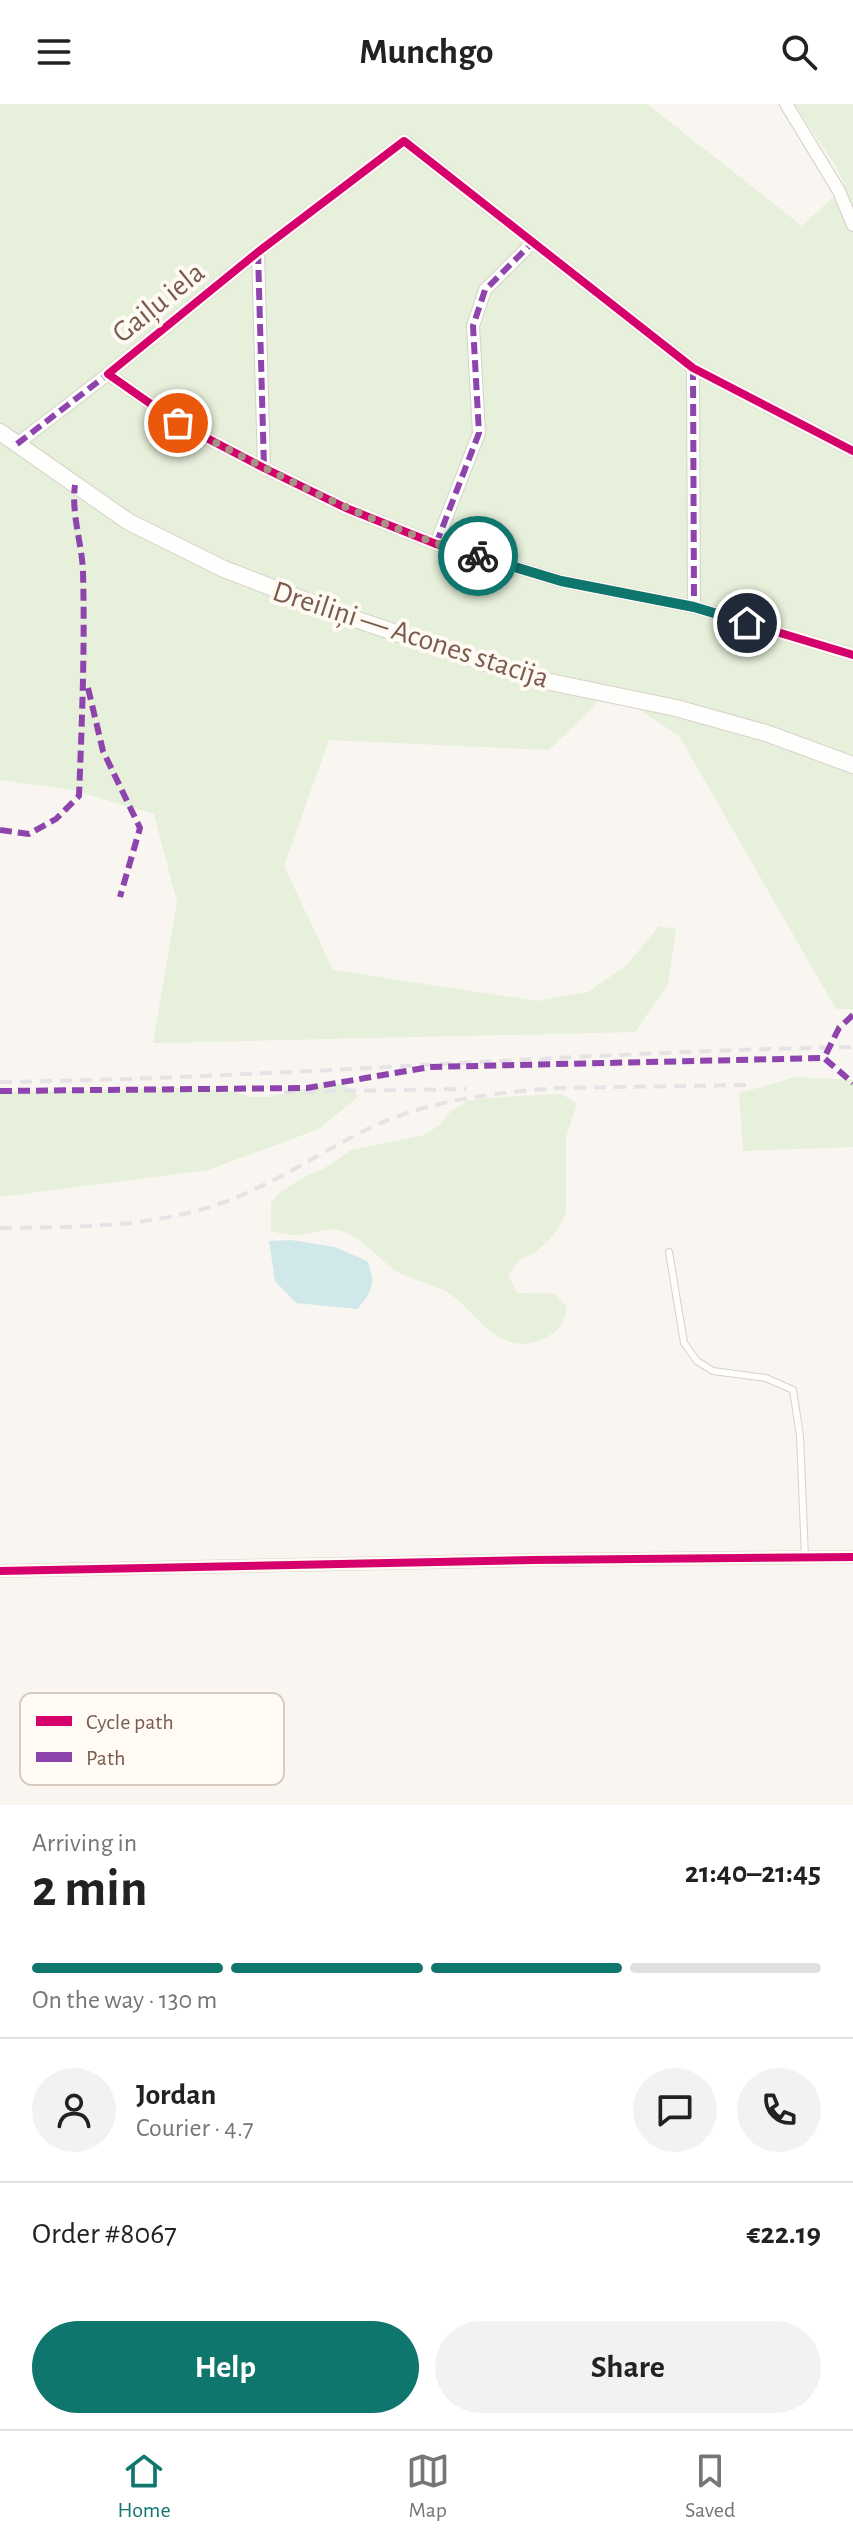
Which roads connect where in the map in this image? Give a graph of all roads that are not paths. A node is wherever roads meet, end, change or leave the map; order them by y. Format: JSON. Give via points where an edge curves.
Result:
{"nodes":[{"id":1,"x":786,"y":104,"type":"edge"},
{"id":2,"x":853,"y":225,"type":"edge"},
{"id":3,"x":533,"y":242,"type":"junction"},
{"id":4,"x":258,"y":252,"type":"junction"},
{"id":5,"x":693,"y":368,"type":"junction"},
{"id":6,"x":108,"y":374,"type":"junction"},
{"id":7,"x":0,"y":432,"type":"edge"},
{"id":8,"x":17,"y":444,"type":"junction"},
{"id":9,"x":853,"y":451,"type":"edge"},
{"id":10,"x":264,"y":468,"type":"junction"},
{"id":11,"x":436,"y":544,"type":"junction"},
{"id":12,"x":694,"y":607,"type":"junction"},
{"id":13,"x":853,"y":655,"type":"edge"},
{"id":14,"x":853,"y":765,"type":"edge"},
{"id":15,"x":669,"y":1252,"type":"dead end"},
{"id":16,"x":805,"y":1557,"type":"junction"},
{"id":17,"x":853,"y":1557,"type":"edge"},
{"id":18,"x":0,"y":1571,"type":"edge"}],
"edges":[{"from":1,"to":2,"type":"street","via":[[839,191]]},
{"from":3,"to":4,"type":"street","name":"Gaiļu iela","via":[[404,141]]},
{"from":3,"to":5,"type":"street","name":"Gaiļu iela"},
{"from":3,"to":11,"type":"street","via":[[485,290],[473,326],[479,433]]},
{"from":4,"to":6,"type":"street","name":"Gaiļu iela"},
{"from":4,"to":10,"type":"street"},
{"from":5,"to":9,"type":"street","name":"Gaiļu iela"},
{"from":5,"to":12,"type":"street"},
{"from":6,"to":8,"type":"street","name":"Gaiļu iela"},
{"from":6,"to":10,"type":"street","name":"Gaiļu iela","via":[[178,423]]},
{"from":7,"to":8,"type":"street","name":"Dreiliņi — Acones stacija"},
{"from":8,"to":14,"type":"street","name":"Dreiliņi — Acones stacija","via":[[129,522],[224,569],[311,603],[531,678],[676,708]]},
{"from":10,"to":11,"type":"street","name":"Gaiļu iela"},
{"from":11,"to":12,"type":"street","name":"Gaiļu iela","via":[[561,581]]},
{"from":12,"to":13,"type":"street","name":"Gaiļu iela"},
{"from":15,"to":16,"type":"lane","via":[[684,1343],[697,1361],[713,1371],[766,1378],[793,1390]]},
{"from":16,"to":17,"type":"street"},
{"from":16,"to":18,"type":"street"}]}
